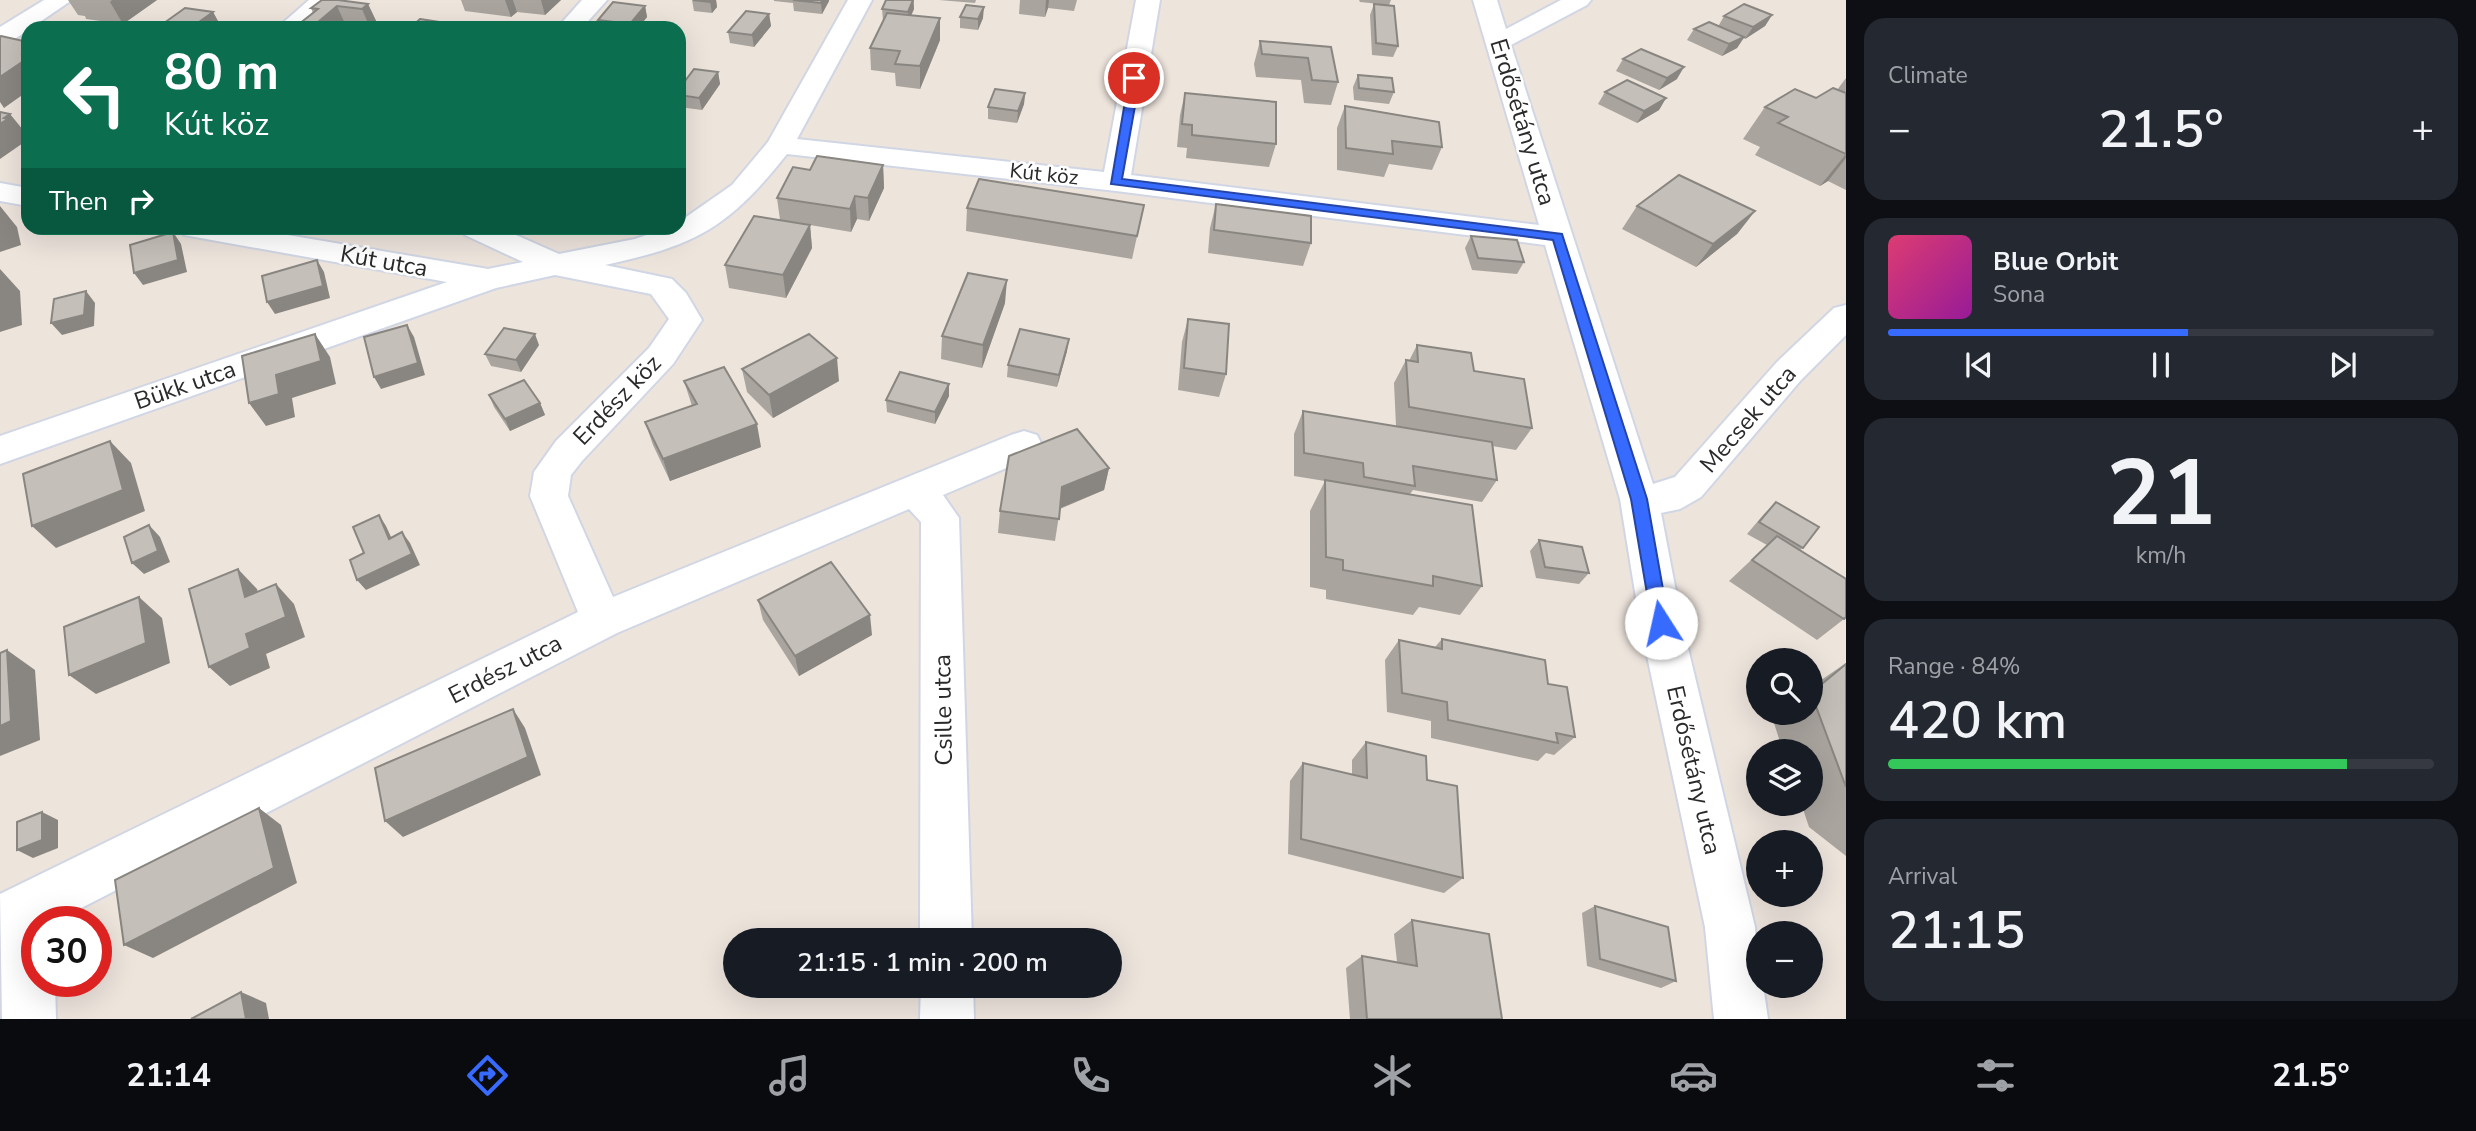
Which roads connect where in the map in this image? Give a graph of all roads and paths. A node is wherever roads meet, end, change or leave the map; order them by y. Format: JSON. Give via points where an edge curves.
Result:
{"nodes":[{"id":1,"x":60,"y":0,"type":"edge"},
{"id":2,"x":324,"y":0,"type":"edge"},
{"id":3,"x":595,"y":0,"type":"edge"},
{"id":4,"x":860,"y":0,"type":"edge"},
{"id":5,"x":1148,"y":0,"type":"edge"},
{"id":6,"x":1485,"y":0,"type":"edge"},
{"id":7,"x":1579,"y":0,"type":"edge"},
{"id":8,"x":27,"y":21,"type":"edge"},
{"id":9,"x":298,"y":21,"type":"edge"},
{"id":10,"x":576,"y":21,"type":"edge"},
{"id":11,"x":21,"y":25,"type":"edge"},
{"id":12,"x":0,"y":38,"type":"edge"},
{"id":13,"x":1499,"y":42,"type":"junction"},
{"id":14,"x":780,"y":145,"type":"junction"},
{"id":15,"x":1115,"y":181,"type":"junction"},
{"id":16,"x":0,"y":192,"type":"edge"},
{"id":17,"x":21,"y":196,"type":"edge"},
{"id":18,"x":686,"y":231,"type":"edge"},
{"id":19,"x":235,"y":235,"type":"edge"},
{"id":20,"x":491,"y":235,"type":"edge"},
{"id":21,"x":675,"y":235,"type":"edge"},
{"id":22,"x":1558,"y":237,"type":"junction"},
{"id":23,"x":555,"y":265,"type":"junction"},
{"id":24,"x":489,"y":279,"type":"junction"},
{"id":25,"x":1846,"y":316,"type":"edge"},
{"id":26,"x":1024,"y":445,"type":"dead end"},
{"id":27,"x":0,"y":450,"type":"edge"},
{"id":28,"x":916,"y":490,"type":"junction"},
{"id":29,"x":1639,"y":499,"type":"junction"},
{"id":30,"x":602,"y":620,"type":"junction"},
{"id":31,"x":14,"y":914,"type":"edge"},
{"id":32,"x":946,"y":928,"type":"edge"},
{"id":33,"x":947,"y":998,"type":"edge"},
{"id":34,"x":29,"y":1019,"type":"edge"},
{"id":35,"x":947,"y":1019,"type":"edge"},
{"id":36,"x":1741,"y":1019,"type":"edge"}],
"edges":[{"from":1,"to":8,"type":"street"},
{"from":2,"to":9,"type":"street"},
{"from":3,"to":10,"type":"street"},
{"from":4,"to":14,"type":"street"},
{"from":5,"to":15,"type":"street"},
{"from":6,"to":13,"type":"street","name":"Erdősétány utca"},
{"from":7,"to":13,"type":"street"},
{"from":11,"to":12,"type":"street"},
{"from":13,"to":22,"type":"street","name":"Erdősétány utca"},
{"from":14,"to":15,"type":"street","name":"Kút köz"},
{"from":14,"to":18,"type":"street","via":[[742,191]]},
{"from":15,"to":22,"type":"street","name":"Kút köz"},
{"from":16,"to":17,"type":"street"},
{"from":19,"to":24,"type":"street","name":"Kút utca"},
{"from":20,"to":23,"type":"street"},
{"from":21,"to":23,"type":"street","via":[[642,247]]},
{"from":22,"to":29,"type":"street","name":"Erdősétány utca"},
{"from":23,"to":24,"type":"street"},
{"from":23,"to":30,"type":"street","name":"Erdész köz","via":[[661,286],[686,320],[661,356],[553,472],[549,496]]},
{"from":24,"to":27,"type":"street","name":"Bükk utca"},
{"from":25,"to":29,"type":"street","name":"Mecsek utca","via":[[1789,371],[1688,487],[1667,498]]},
{"from":26,"to":28,"type":"street","name":"Erdész utca"},
{"from":28,"to":30,"type":"street","name":"Erdész utca"},
{"from":28,"to":32,"type":"street","name":"Csille utca","via":[[940,518]]},
{"from":29,"to":36,"type":"street","name":"Erdősétány utca","via":[[1661,623],[1730,927]]},
{"from":30,"to":31,"type":"street","name":"Erdész utca"},
{"from":31,"to":34,"type":"street"},
{"from":33,"to":35,"type":"street"}]}
